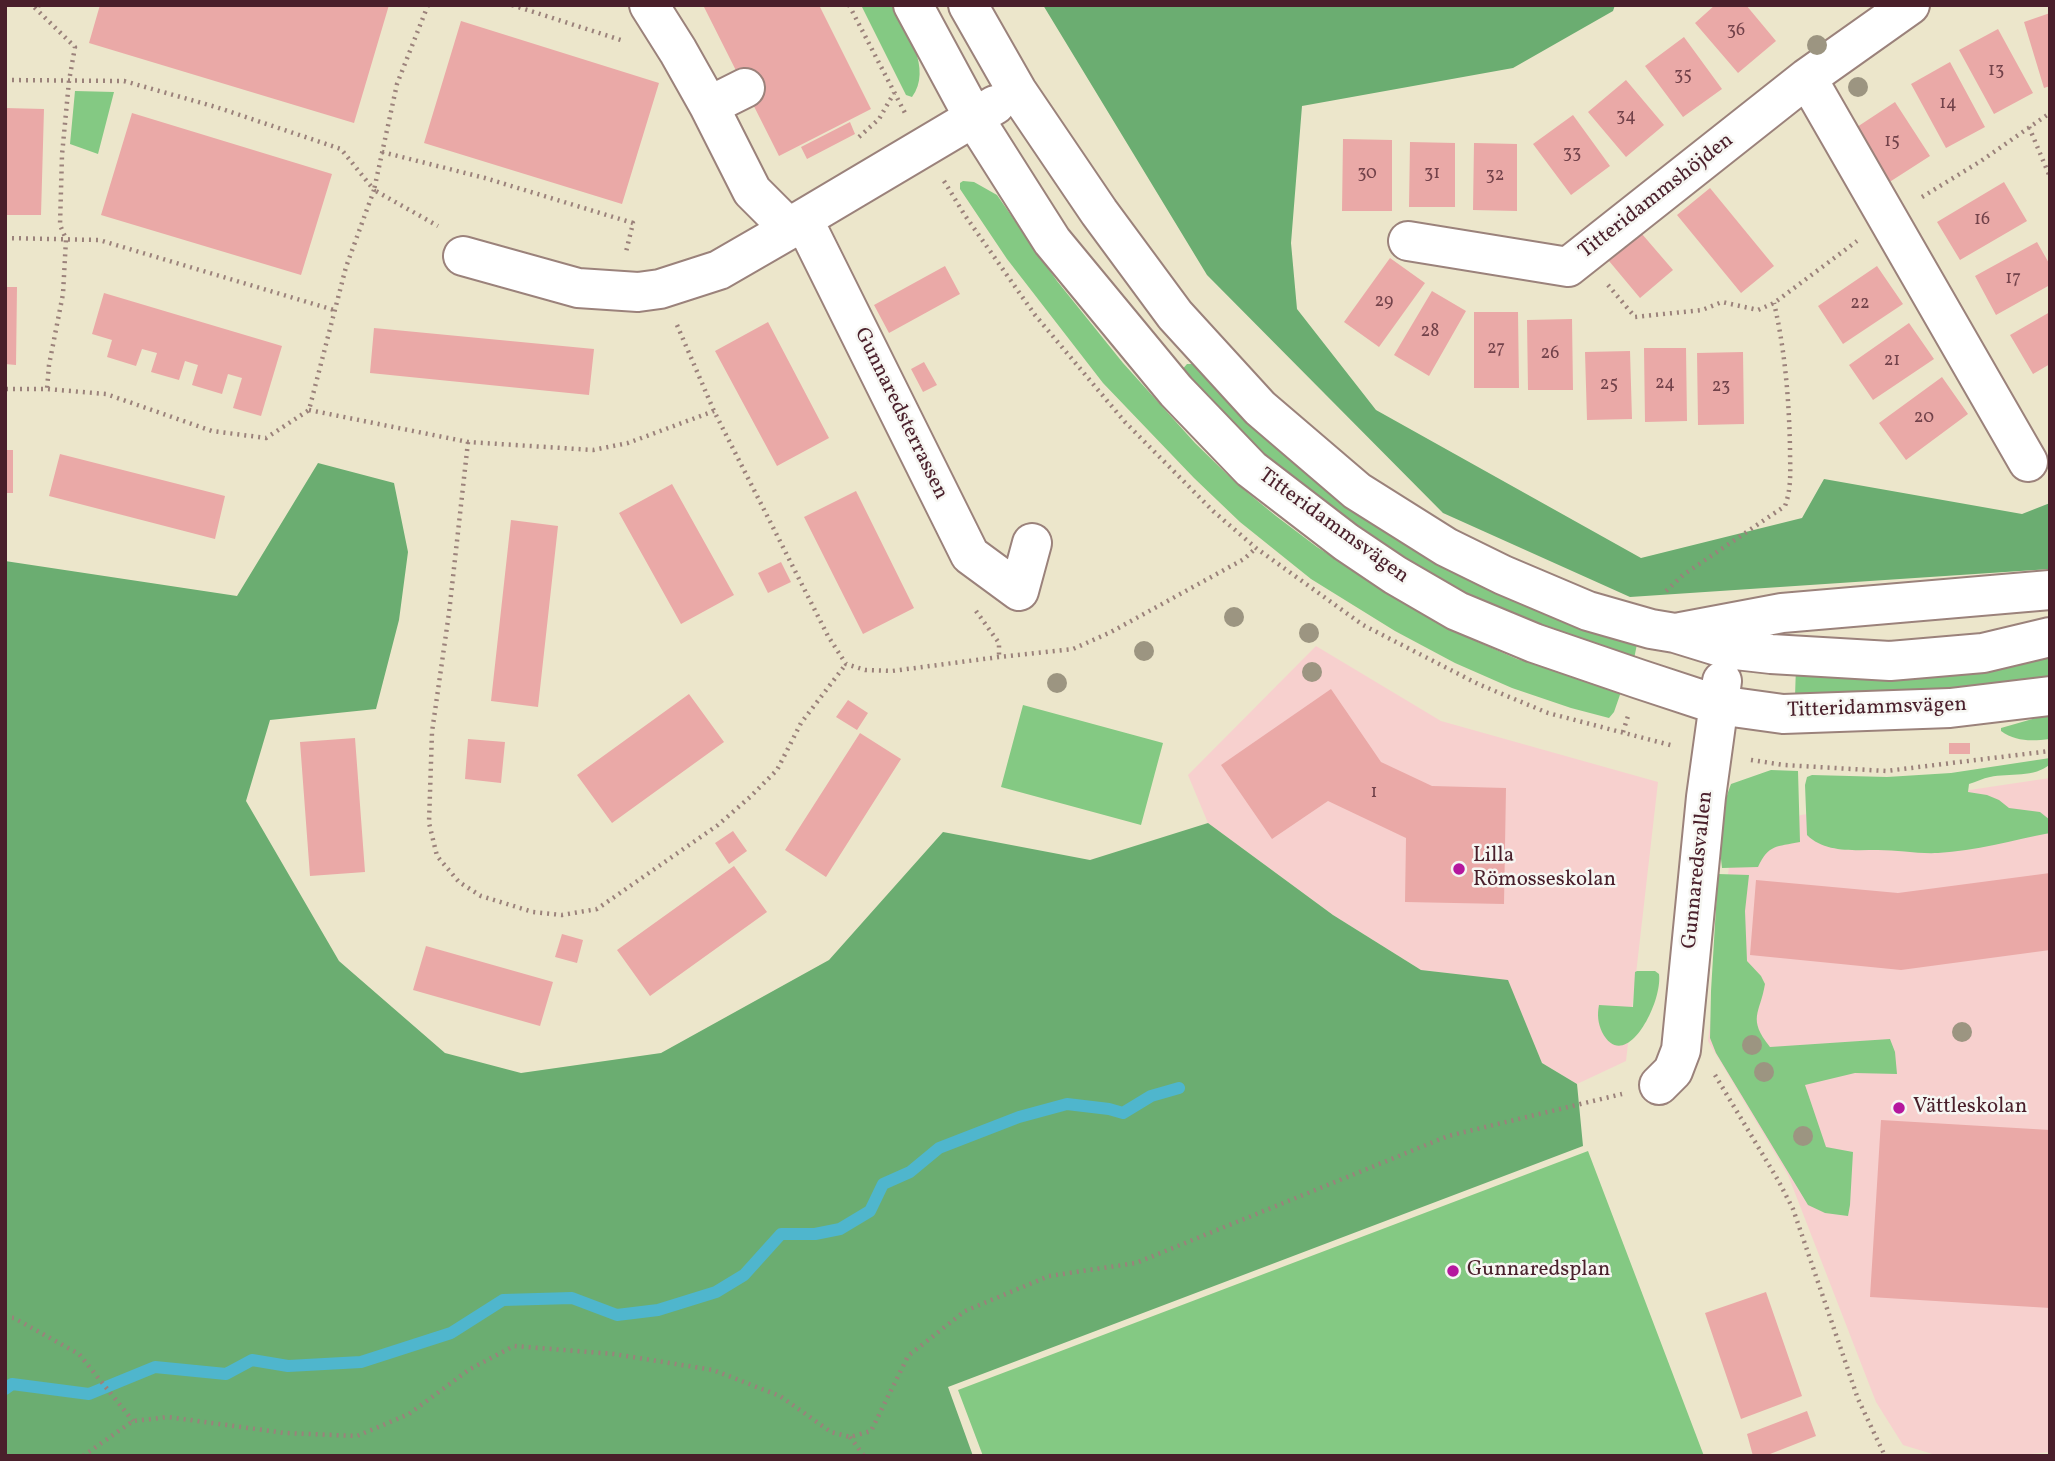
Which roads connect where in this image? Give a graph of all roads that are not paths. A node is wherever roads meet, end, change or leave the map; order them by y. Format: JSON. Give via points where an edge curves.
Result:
{"nodes":[{"id":1,"x":649,"y":5,"type":"edge"},
{"id":2,"x":913,"y":5,"type":"edge"},
{"id":3,"x":968,"y":5,"type":"edge"},
{"id":4,"x":1910,"y":5,"type":"edge"},
{"id":5,"x":1807,"y":78,"type":"junction"},
{"id":6,"x":745,"y":88,"type":"dead end"},
{"id":7,"x":1017,"y":91,"type":"junction"},
{"id":8,"x":709,"y":107,"type":"junction"},
{"id":9,"x":974,"y":118,"type":"junction"},
{"id":10,"x":797,"y":224,"type":"junction"},
{"id":11,"x":1408,"y":241,"type":"dead end"},
{"id":12,"x":463,"y":256,"type":"road end"},
{"id":13,"x":2028,"y":462,"type":"dead end"},
{"id":14,"x":1032,"y":543,"type":"dead end"},
{"id":15,"x":2050,"y":590,"type":"edge"},
{"id":16,"x":1663,"y":631,"type":"junction"},
{"id":17,"x":2050,"y":637,"type":"edge"},
{"id":18,"x":1727,"y":649,"type":"junction"},
{"id":19,"x":2050,"y":696,"type":"edge"},
{"id":20,"x":1718,"y":705,"type":"junction"},
{"id":21,"x":1659,"y":1085,"type":"road end"}],
"edges":[{"from":1,"to":8,"type":"street","name":"Gunnaredsterrassen"},
{"from":2,"to":9,"type":"street","name":"Titteridammsvägen"},
{"from":3,"to":7,"type":"street","name":"Titteridammsvägen"},
{"from":4,"to":5,"type":"street","name":"Titteridammshöjden"},
{"from":5,"to":11,"type":"street","name":"Titteridammshöjden","via":[[1568,267]]},
{"from":5,"to":13,"type":"street"},
{"from":6,"to":8,"type":"street"},
{"from":7,"to":9,"type":"street"},
{"from":7,"to":16,"type":"street","name":"Titteridammsvägen","via":[[1175,315],[1260,408],[1357,491],[1446,547],[1503,576],[1588,611]]},
{"from":8,"to":10,"type":"street","name":"Gunnaredsterrassen","via":[[752,191]]},
{"from":9,"to":10,"type":"street"},
{"from":9,"to":20,"type":"street","name":"Titteridammsvägen","via":[[1052,241],[1176,391],[1251,469],[1346,542],[1457,611],[1534,643]]},
{"from":10,"to":12,"type":"street","via":[[719,270],[638,292],[578,289]]},
{"from":10,"to":14,"type":"street","name":"Gunnaredsterrassen","via":[[935,470],[970,555],[1019,591]]},
{"from":15,"to":16,"type":"street","via":[[1782,613]]},
{"from":16,"to":18,"type":"street","name":"Titteridammsvägen"},
{"from":17,"to":18,"type":"street","name":"Titteridammsvägen","via":[[1983,653],[1890,661]]},
{"from":18,"to":20,"type":"street","name":"Gunnaredsvallen"},
{"from":19,"to":20,"type":"street","name":"Titteridammsvägen","via":[[1950,708],[1783,714]]},
{"from":20,"to":21,"type":"street","name":"Gunnaredsvallen","via":[[1681,1050],[1673,1071]]}]}
